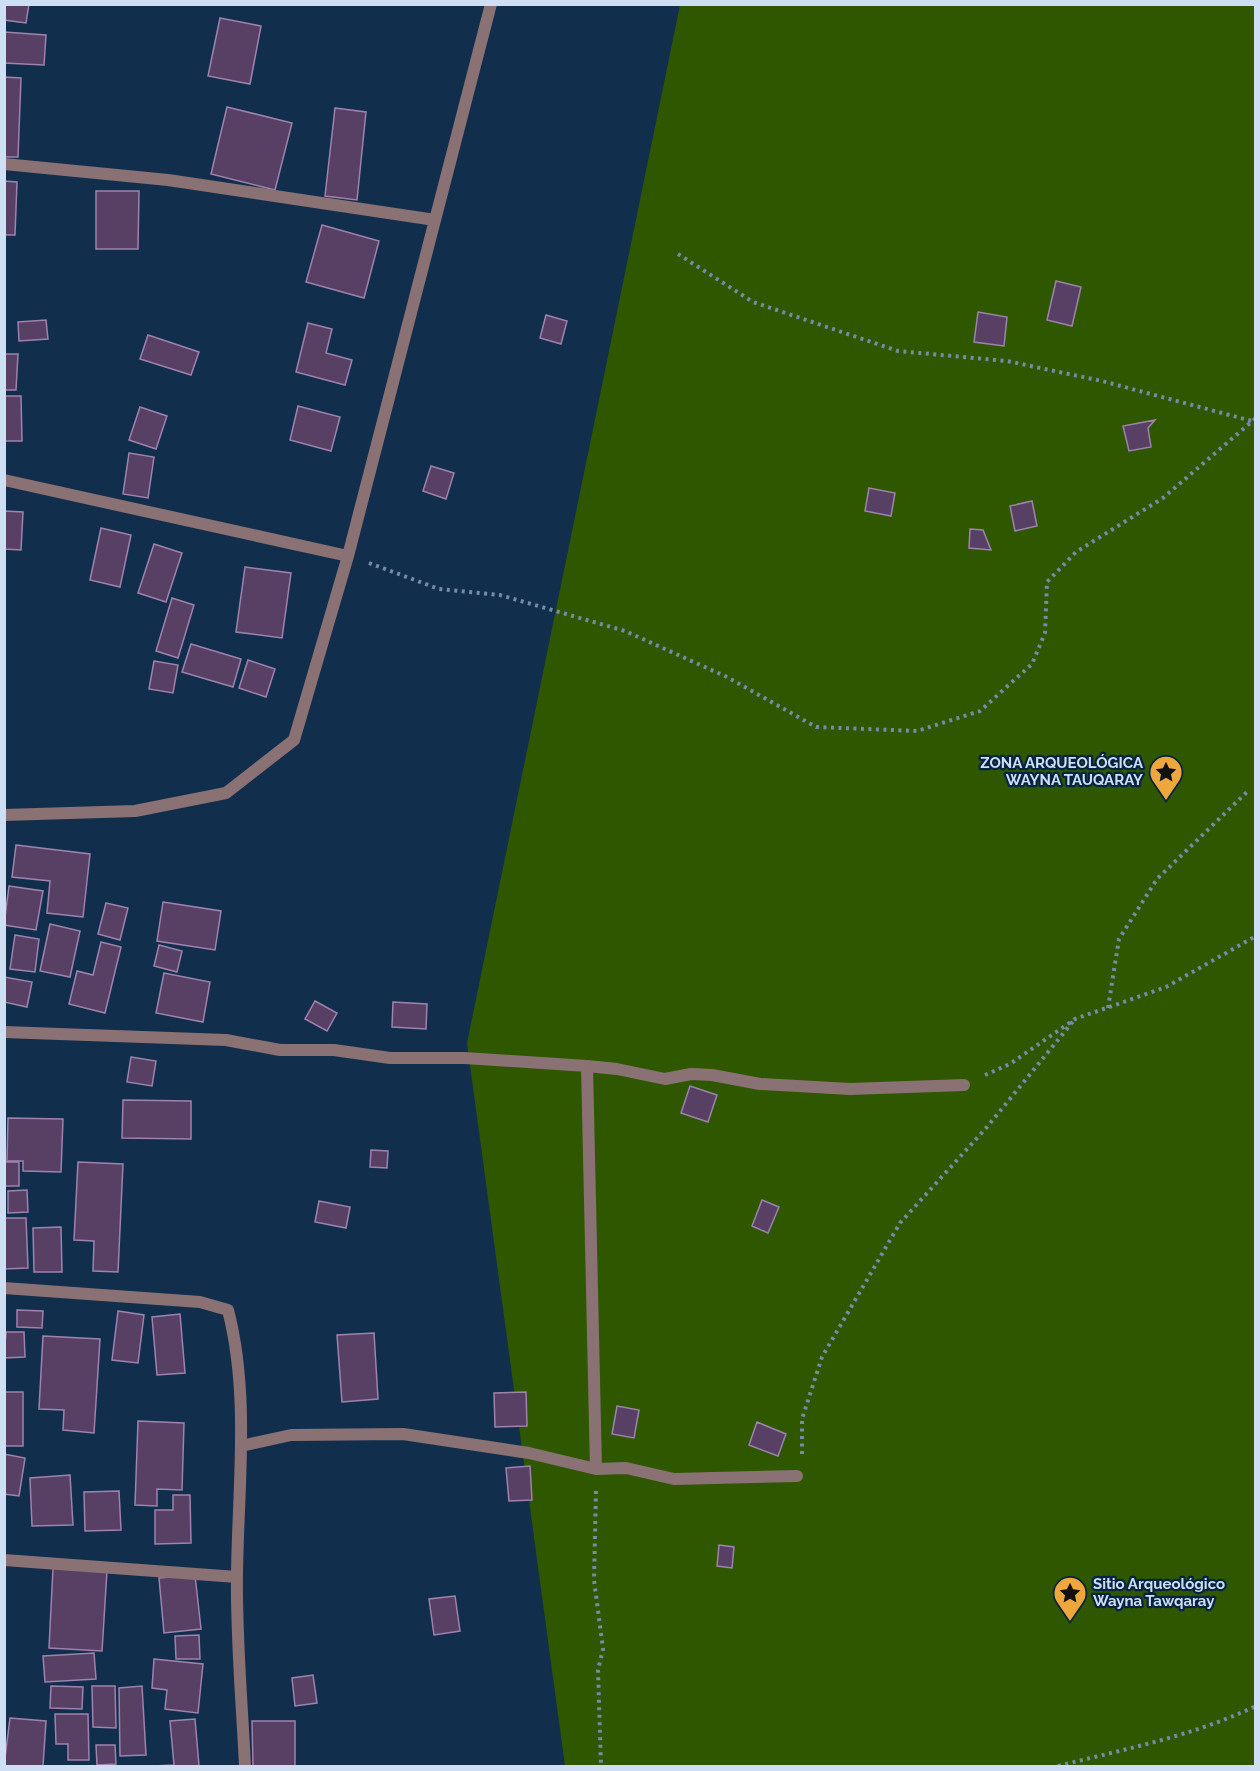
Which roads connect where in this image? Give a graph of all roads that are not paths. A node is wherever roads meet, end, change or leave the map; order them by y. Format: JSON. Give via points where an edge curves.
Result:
{"nodes":[{"id":1,"x":491,"y":4,"type":"edge"},
{"id":2,"x":4,"y":164,"type":"edge"},
{"id":3,"x":435,"y":220,"type":"junction"},
{"id":4,"x":4,"y":480,"type":"edge"},
{"id":5,"x":348,"y":556,"type":"junction"},
{"id":6,"x":4,"y":815,"type":"edge"},
{"id":7,"x":4,"y":1032,"type":"edge"},
{"id":8,"x":587,"y":1066,"type":"junction"},
{"id":9,"x":964,"y":1085,"type":"road end"},
{"id":10,"x":4,"y":1288,"type":"edge"},
{"id":11,"x":241,"y":1446,"type":"junction"},
{"id":12,"x":596,"y":1469,"type":"junction"},
{"id":13,"x":798,"y":1476,"type":"road end"},
{"id":14,"x":4,"y":1560,"type":"edge"},
{"id":15,"x":237,"y":1577,"type":"junction"},
{"id":16,"x":245,"y":1767,"type":"edge"}],
"edges":[{"from":1,"to":3,"type":"street"},
{"from":2,"to":3,"type":"street","via":[[168,180]]},
{"from":3,"to":5,"type":"street"},
{"from":4,"to":5,"type":"street"},
{"from":5,"to":6,"type":"street","via":[[294,740],[226,793],[135,811]]},
{"from":7,"to":8,"type":"street","via":[[226,1040],[280,1050],[334,1050],[390,1058],[465,1058]]},
{"from":8,"to":9,"type":"street","via":[[665,1079],[712,1075],[760,1084],[850,1089]]},
{"from":8,"to":12,"type":"street"},
{"from":10,"to":11,"type":"street","via":[[200,1302],[228,1310],[236,1342]]},
{"from":11,"to":12,"type":"street","via":[[291,1435],[403,1434],[529,1453]]},
{"from":11,"to":15,"type":"street"},
{"from":12,"to":13,"type":"street","via":[[626,1468],[674,1479]]},
{"from":14,"to":15,"type":"street"},
{"from":15,"to":16,"type":"street"}]}
